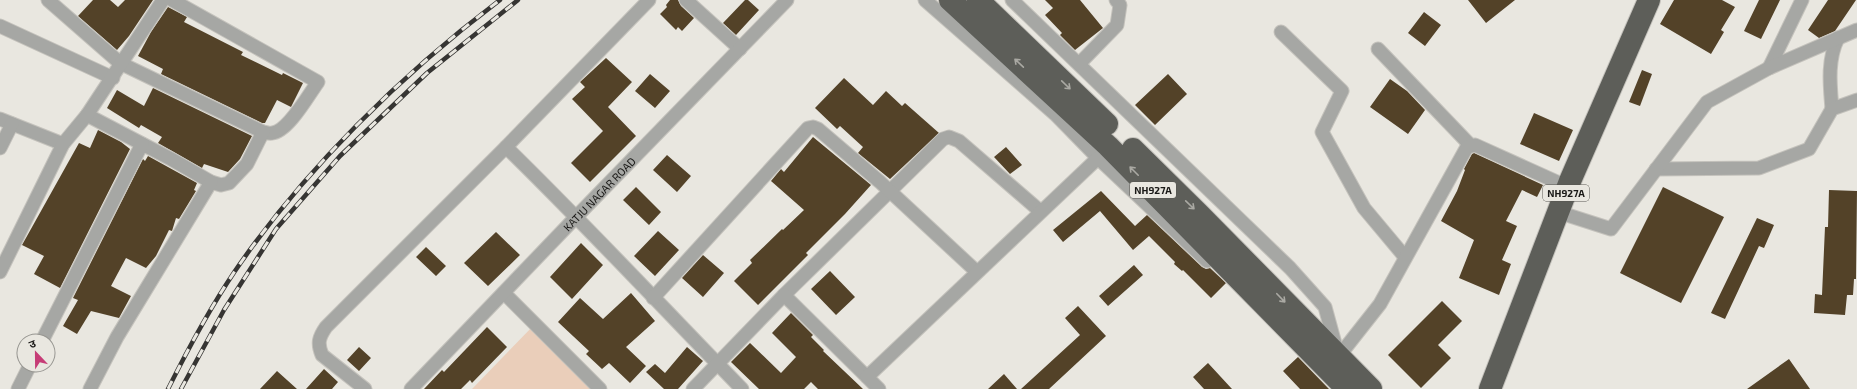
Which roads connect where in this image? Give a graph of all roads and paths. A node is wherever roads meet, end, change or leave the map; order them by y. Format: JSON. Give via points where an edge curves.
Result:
{"nodes":[{"id":1,"x":48,"y":0,"type":"edge"},
{"id":2,"x":163,"y":0,"type":"edge"},
{"id":3,"x":172,"y":0,"type":"edge"},
{"id":4,"x":649,"y":0,"type":"edge"},
{"id":5,"x":686,"y":0,"type":"edge"},
{"id":6,"x":787,"y":0,"type":"edge"},
{"id":7,"x":925,"y":0,"type":"edge"},
{"id":8,"x":950,"y":0,"type":"edge"},
{"id":9,"x":978,"y":0,"type":"edge"},
{"id":10,"x":1012,"y":0,"type":"edge"},
{"id":11,"x":1638,"y":0,"type":"edge"},
{"id":12,"x":1649,"y":0,"type":"edge"},
{"id":13,"x":1802,"y":0,"type":"edge"},
{"id":14,"x":1122,"y":2,"type":"edge"},
{"id":15,"x":0,"y":26,"type":"edge"},
{"id":16,"x":1857,"y":30,"type":"edge"},
{"id":17,"x":1281,"y":32,"type":"dead end"},
{"id":18,"x":1838,"y":38,"type":"junction"},
{"id":19,"x":740,"y":49,"type":"junction"},
{"id":20,"x":1378,"y":49,"type":"dead end"},
{"id":21,"x":120,"y":63,"type":"junction"},
{"id":22,"x":1079,"y":64,"type":"junction"},
{"id":23,"x":1770,"y":68,"type":"junction"},
{"id":24,"x":113,"y":78,"type":"junction"},
{"id":25,"x":1857,"y":100,"type":"edge"},
{"id":26,"x":1832,"y":109,"type":"junction"},
{"id":27,"x":87,"y":115,"type":"junction"},
{"id":28,"x":6,"y":122,"type":"edge"},
{"id":29,"x":263,"y":132,"type":"junction"},
{"id":30,"x":62,"y":144,"type":"junction"},
{"id":31,"x":142,"y":144,"type":"junction"},
{"id":32,"x":1471,"y":146,"type":"junction"},
{"id":33,"x":506,"y":147,"type":"junction"},
{"id":34,"x":0,"y":148,"type":"edge"},
{"id":35,"x":1098,"y":158,"type":"junction"},
{"id":36,"x":1656,"y":169,"type":"junction"},
{"id":37,"x":211,"y":182,"type":"junction"},
{"id":38,"x":1563,"y":184,"type":"junction"},
{"id":39,"x":889,"y":191,"type":"junction"},
{"id":40,"x":1040,"y":211,"type":"junction"},
{"id":41,"x":1558,"y":212,"type":"junction"},
{"id":42,"x":577,"y":216,"type":"junction"},
{"id":43,"x":1405,"y":257,"type":"junction"},
{"id":44,"x":0,"y":272,"type":"edge"},
{"id":45,"x":977,"y":272,"type":"junction"},
{"id":46,"x":504,"y":293,"type":"junction"},
{"id":47,"x":784,"y":295,"type":"junction"},
{"id":48,"x":653,"y":298,"type":"junction"},
{"id":49,"x":46,"y":333,"type":"edge"},
{"id":50,"x":1332,"y":361,"type":"junction"},
{"id":51,"x":717,"y":364,"type":"junction"},
{"id":52,"x":26,"y":373,"type":"edge"},
{"id":53,"x":867,"y":377,"type":"junction"},
{"id":54,"x":18,"y":389,"type":"edge"},
{"id":55,"x":90,"y":389,"type":"edge"},
{"id":56,"x":365,"y":389,"type":"edge"},
{"id":57,"x":411,"y":389,"type":"edge"},
{"id":58,"x":600,"y":389,"type":"edge"},
{"id":59,"x":693,"y":389,"type":"edge"},
{"id":60,"x":742,"y":389,"type":"edge"},
{"id":61,"x":878,"y":389,"type":"edge"},
{"id":62,"x":1347,"y":389,"type":"edge"},
{"id":63,"x":1371,"y":389,"type":"edge"},
{"id":64,"x":1480,"y":389,"type":"edge"},
{"id":65,"x":1490,"y":389,"type":"edge"}],
"edges":[{"from":1,"to":21,"type":"street"},
{"from":2,"to":21,"type":"street"},
{"from":3,"to":29,"type":"street","via":[[318,82],[280,131]]},
{"from":4,"to":33,"type":"street"},
{"from":5,"to":19,"type":"street"},
{"from":6,"to":19,"type":"street","name":"KATJU NAGAR ROAD"},
{"from":7,"to":35,"type":"street","via":[[1055,114]]},
{"from":50,"to":8,"type":"highway","number":"NH927A","one_way":true,"via":[[1108,146]]},
{"from":9,"to":50,"type":"highway","number":"NH927A","one_way":true,"via":[[1199,214]]},
{"from":10,"to":22,"type":"street"},
{"from":11,"to":38,"type":"highway","number":"NH927A"},
{"from":12,"to":38,"type":"highway","number":"NH927A"},
{"from":13,"to":23,"type":"street"},
{"from":14,"to":22,"type":"street","via":[[1117,25]]},
{"from":15,"to":24,"type":"street"},
{"from":16,"to":18,"type":"street"},
{"from":17,"to":43,"type":"street","via":[[1342,91],[1322,132],[1364,208]]},
{"from":18,"to":23,"type":"street"},
{"from":18,"to":26,"type":"street","via":[[1833,47],[1829,76]]},
{"from":19,"to":42,"type":"street","name":"KATJU NAGAR ROAD"},
{"from":20,"to":32,"type":"street"},
{"from":21,"to":24,"type":"street"},
{"from":21,"to":29,"type":"street"},
{"from":22,"to":50,"type":"street","via":[[1290,268],[1325,307]]},
{"from":23,"to":36,"type":"street","via":[[1707,102]]},
{"from":24,"to":27,"type":"street"},
{"from":25,"to":26,"type":"street"},
{"from":26,"to":36,"type":"street","via":[[1809,148],[1759,168]]},
{"from":27,"to":30,"type":"street"},
{"from":27,"to":31,"type":"street"},
{"from":28,"to":30,"type":"street"},
{"from":28,"to":34,"type":"street"},
{"from":29,"to":37,"type":"street","via":[[247,164],[234,179],[221,185]]},
{"from":30,"to":44,"type":"street"},
{"from":31,"to":37,"type":"street"},
{"from":31,"to":49,"type":"street"},
{"from":32,"to":38,"type":"street","via":[[1475,145]]},
{"from":32,"to":43,"type":"street","via":[[1467,147]]},
{"from":33,"to":42,"type":"street"},
{"from":33,"to":56,"type":"street","via":[[326,327],[319,337],[318,347],[322,355]]},
{"from":35,"to":40,"type":"street"},
{"from":35,"to":50,"type":"street","via":[[1278,328]]},
{"from":36,"to":41,"type":"street","via":[[1610,230]]},
{"from":37,"to":55,"type":"street"},
{"from":38,"to":41,"type":"highway","number":"NH927A"},
{"from":38,"to":64,"type":"highway","number":"NH927A"},
{"from":39,"to":40,"type":"street","via":[[949,136],[959,141]]},
{"from":39,"to":45,"type":"street"},
{"from":39,"to":47,"type":"street"},
{"from":39,"to":48,"type":"street","via":[[818,129],[808,128]]},
{"from":40,"to":45,"type":"street"},
{"from":41,"to":65,"type":"highway","number":"NH927A"},
{"from":42,"to":46,"type":"street","name":"KATJU NAGAR ROAD"},
{"from":42,"to":48,"type":"street"},
{"from":43,"to":50,"type":"street","via":[[1380,304]]},
{"from":45,"to":53,"type":"street"},
{"from":46,"to":57,"type":"street","name":"KATJU NAGAR ROAD"},
{"from":46,"to":58,"type":"street"},
{"from":47,"to":51,"type":"street"},
{"from":47,"to":53,"type":"street"},
{"from":48,"to":51,"type":"street"},
{"from":50,"to":62,"type":"highway","number":"NH927A"},
{"from":50,"to":63,"type":"highway","number":"NH927A"},
{"from":51,"to":59,"type":"street"},
{"from":51,"to":60,"type":"street"},
{"from":52,"to":54,"type":"street"},
{"from":53,"to":61,"type":"street"}]}
